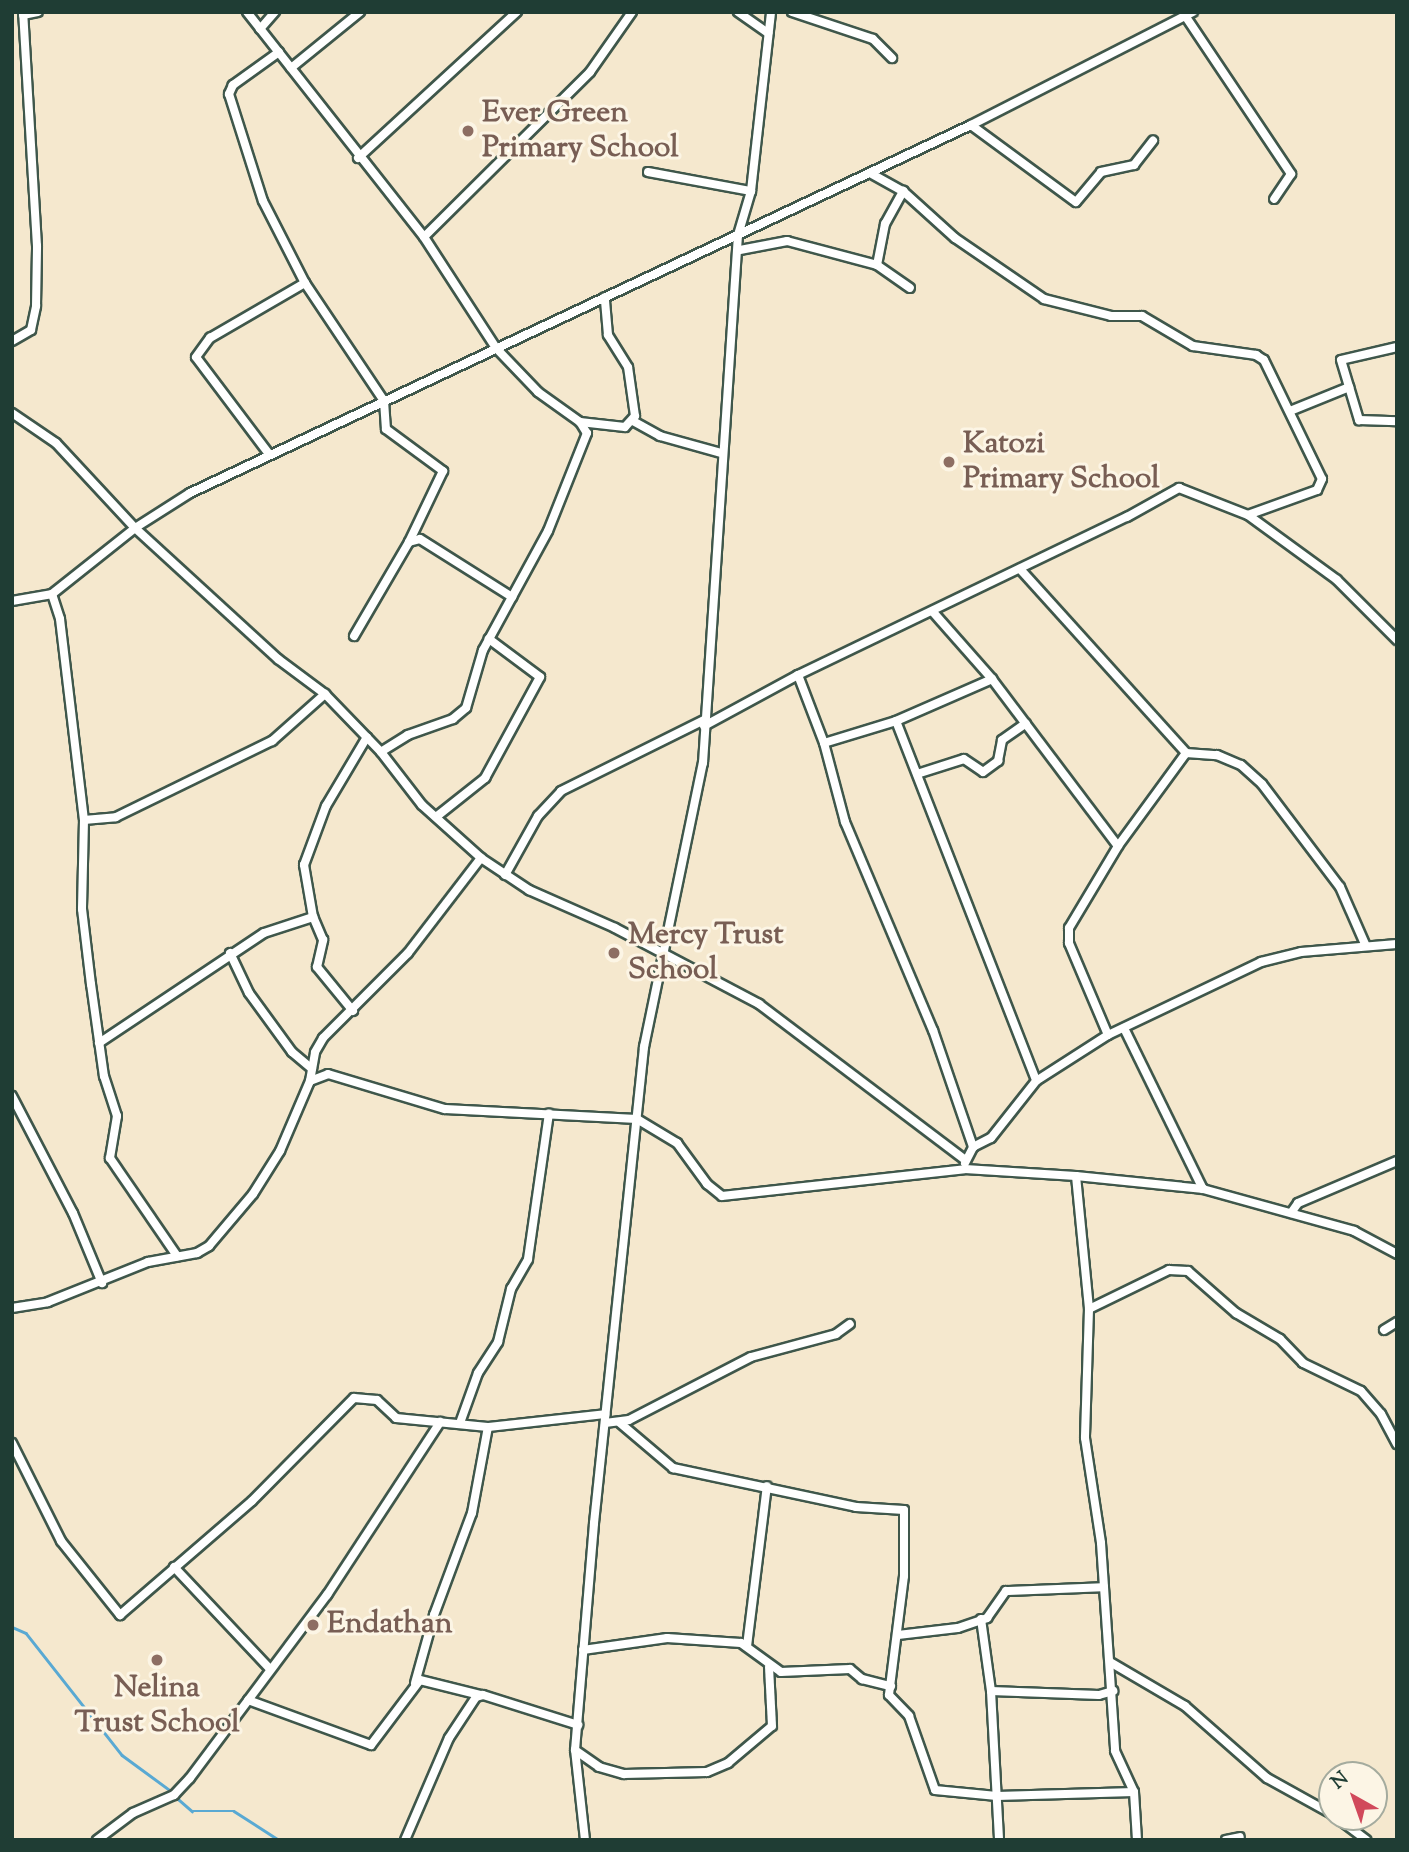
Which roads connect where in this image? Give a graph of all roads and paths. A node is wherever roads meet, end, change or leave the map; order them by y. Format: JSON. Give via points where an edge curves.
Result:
{"nodes":[{"id":1,"x":38,"y":12,"type":"edge"},
{"id":2,"x":247,"y":12,"type":"edge"},
{"id":3,"x":275,"y":12,"type":"edge"},
{"id":4,"x":360,"y":12,"type":"edge"},
{"id":5,"x":517,"y":12,"type":"edge"},
{"id":6,"x":632,"y":12,"type":"edge"},
{"id":7,"x":738,"y":12,"type":"edge"},
{"id":8,"x":771,"y":12,"type":"edge"},
{"id":9,"x":792,"y":12,"type":"edge"},
{"id":10,"x":23,"y":14,"type":"edge"},
{"id":11,"x":1190,"y":15,"type":"edge"},
{"id":12,"x":260,"y":29,"type":"junction"},
{"id":13,"x":768,"y":33,"type":"junction"},
{"id":14,"x":279,"y":52,"type":"junction"},
{"id":15,"x":892,"y":58,"type":"dead end"},
{"id":16,"x":291,"y":68,"type":"junction"},
{"id":17,"x":971,"y":125,"type":"junction"},
{"id":18,"x":1153,"y":141,"type":"dead end"},
{"id":19,"x":358,"y":158,"type":"junction"},
{"id":20,"x":648,"y":172,"type":"dead end"},
{"id":21,"x":870,"y":173,"type":"junction"},
{"id":22,"x":751,"y":191,"type":"junction"},
{"id":23,"x":904,"y":191,"type":"junction"},
{"id":24,"x":1274,"y":199,"type":"dead end"},
{"id":25,"x":738,"y":235,"type":"junction"},
{"id":26,"x":424,"y":237,"type":"junction"},
{"id":27,"x":740,"y":250,"type":"junction"},
{"id":28,"x":877,"y":265,"type":"junction"},
{"id":29,"x":305,"y":283,"type":"junction"},
{"id":30,"x":910,"y":288,"type":"dead end"},
{"id":31,"x":605,"y":297,"type":"junction"},
{"id":32,"x":12,"y":341,"type":"edge"},
{"id":33,"x":1397,"y":347,"type":"edge"},
{"id":34,"x":496,"y":348,"type":"junction"},
{"id":35,"x":1349,"y":387,"type":"junction"},
{"id":36,"x":384,"y":401,"type":"junction"},
{"id":37,"x":1290,"y":411,"type":"junction"},
{"id":38,"x":12,"y":413,"type":"edge"},
{"id":39,"x":633,"y":421,"type":"junction"},
{"id":40,"x":1397,"y":421,"type":"edge"},
{"id":41,"x":580,"y":422,"type":"junction"},
{"id":42,"x":721,"y":453,"type":"junction"},
{"id":43,"x":269,"y":454,"type":"junction"},
{"id":44,"x":1248,"y":515,"type":"junction"},
{"id":45,"x":135,"y":528,"type":"junction"},
{"id":46,"x":409,"y":542,"type":"junction"},
{"id":47,"x":1020,"y":569,"type":"junction"},
{"id":48,"x":52,"y":594,"type":"junction"},
{"id":49,"x":512,"y":597,"type":"junction"},
{"id":50,"x":14,"y":600,"type":"edge"},
{"id":51,"x":933,"y":612,"type":"junction"},
{"id":52,"x":354,"y":636,"type":"dead end"},
{"id":53,"x":489,"y":639,"type":"junction"},
{"id":54,"x":1397,"y":640,"type":"edge"},
{"id":55,"x":798,"y":675,"type":"junction"},
{"id":56,"x":992,"y":679,"type":"junction"},
{"id":57,"x":325,"y":694,"type":"junction"},
{"id":58,"x":896,"y":721,"type":"junction"},
{"id":59,"x":704,"y":723,"type":"junction"},
{"id":60,"x":1026,"y":723,"type":"junction"},
{"id":61,"x":367,"y":737,"type":"junction"},
{"id":62,"x":824,"y":743,"type":"junction"},
{"id":63,"x":381,"y":752,"type":"junction"},
{"id":64,"x":1186,"y":753,"type":"junction"},
{"id":65,"x":917,"y":774,"type":"junction"},
{"id":66,"x":436,"y":817,"type":"junction"},
{"id":67,"x":84,"y":820,"type":"junction"},
{"id":68,"x":1118,"y":846,"type":"junction"},
{"id":69,"x":481,"y":858,"type":"junction"},
{"id":70,"x":505,"y":875,"type":"junction"},
{"id":71,"x":313,"y":917,"type":"junction"},
{"id":72,"x":1365,"y":944,"type":"junction"},
{"id":73,"x":1397,"y":944,"type":"edge"},
{"id":74,"x":230,"y":954,"type":"junction"},
{"id":75,"x":665,"y":955,"type":"junction"},
{"id":76,"x":353,"y":1011,"type":"junction"},
{"id":77,"x":1124,"y":1028,"type":"junction"},
{"id":78,"x":1108,"y":1035,"type":"junction"},
{"id":79,"x":99,"y":1043,"type":"junction"},
{"id":80,"x":312,"y":1069,"type":"junction"},
{"id":81,"x":1036,"y":1080,"type":"junction"},
{"id":82,"x":310,"y":1081,"type":"junction"},
{"id":83,"x":12,"y":1096,"type":"edge"},
{"id":84,"x":549,"y":1114,"type":"junction"},
{"id":85,"x":637,"y":1119,"type":"junction"},
{"id":86,"x":973,"y":1147,"type":"junction"},
{"id":87,"x":1397,"y":1161,"type":"edge"},
{"id":88,"x":965,"y":1164,"type":"junction"},
{"id":89,"x":1076,"y":1176,"type":"junction"},
{"id":90,"x":1203,"y":1189,"type":"junction"},
{"id":91,"x":1291,"y":1213,"type":"junction"},
{"id":92,"x":1397,"y":1254,"type":"edge"},
{"id":93,"x":177,"y":1256,"type":"junction"},
{"id":94,"x":102,"y":1283,"type":"junction"},
{"id":95,"x":12,"y":1308,"type":"edge"},
{"id":96,"x":1088,"y":1309,"type":"junction"},
{"id":97,"x":1397,"y":1322,"type":"edge"},
{"id":98,"x":850,"y":1324,"type":"dead end"},
{"id":99,"x":1384,"y":1330,"type":"dead end"},
{"id":100,"x":605,"y":1419,"type":"junction"},
{"id":101,"x":440,"y":1422,"type":"junction"},
{"id":102,"x":460,"y":1423,"type":"junction"},
{"id":103,"x":620,"y":1423,"type":"junction"},
{"id":104,"x":488,"y":1427,"type":"junction"},
{"id":105,"x":12,"y":1443,"type":"edge"},
{"id":106,"x":1397,"y":1444,"type":"edge"},
{"id":107,"x":767,"y":1486,"type":"junction"},
{"id":108,"x":174,"y":1567,"type":"junction"},
{"id":109,"x":1104,"y":1587,"type":"junction"},
{"id":110,"x":981,"y":1619,"type":"junction"},
{"id":111,"x":898,"y":1635,"type":"junction"},
{"id":112,"x":747,"y":1646,"type":"junction"},
{"id":113,"x":583,"y":1650,"type":"junction"},
{"id":114,"x":1110,"y":1662,"type":"junction"},
{"id":115,"x":769,"y":1667,"type":"junction"},
{"id":116,"x":270,"y":1669,"type":"junction"},
{"id":117,"x":415,"y":1683,"type":"junction"},
{"id":118,"x":891,"y":1686,"type":"junction"},
{"id":119,"x":991,"y":1691,"type":"junction"},
{"id":120,"x":1113,"y":1691,"type":"junction"},
{"id":121,"x":480,"y":1695,"type":"junction"},
{"id":122,"x":248,"y":1700,"type":"junction"},
{"id":123,"x":578,"y":1725,"type":"junction"},
{"id":124,"x":575,"y":1750,"type":"junction"},
{"id":125,"x":1134,"y":1792,"type":"junction"},
{"id":126,"x":997,"y":1796,"type":"junction"},
{"id":127,"x":1318,"y":1806,"type":"edge"},
{"id":128,"x":1240,"y":1837,"type":"dead end"},
{"id":129,"x":97,"y":1840,"type":"edge"},
{"id":130,"x":405,"y":1840,"type":"edge"},
{"id":131,"x":585,"y":1840,"type":"edge"},
{"id":132,"x":999,"y":1840,"type":"edge"},
{"id":133,"x":1137,"y":1840,"type":"edge"},
{"id":134,"x":1226,"y":1840,"type":"edge"}],
"edges":[{"from":1,"to":10,"type":"street"},
{"from":2,"to":12,"type":"street"},
{"from":3,"to":12,"type":"street"},
{"from":4,"to":16,"type":"street"},
{"from":5,"to":19,"type":"street"},
{"from":6,"to":26,"type":"street","via":[[590,72]]},
{"from":7,"to":13,"type":"street"},
{"from":8,"to":13,"type":"street"},
{"from":9,"to":15,"type":"street","via":[[873,39]]},
{"from":10,"to":32,"type":"street","via":[[37,246],[36,306],[30,330]]},
{"from":11,"to":17,"type":"street"},
{"from":11,"to":24,"type":"street","via":[[1291,174]]},
{"from":12,"to":14,"type":"street"},
{"from":13,"to":22,"type":"street"},
{"from":14,"to":16,"type":"street"},
{"from":14,"to":29,"type":"street","via":[[233,85],[229,101],[262,201]]},
{"from":16,"to":19,"type":"street"},
{"from":17,"to":18,"type":"street","via":[[1076,202],[1101,172],[1134,165]]},
{"from":17,"to":21,"type":"street"},
{"from":19,"to":26,"type":"street"},
{"from":20,"to":22,"type":"street"},
{"from":21,"to":23,"type":"street"},
{"from":21,"to":25,"type":"street"},
{"from":22,"to":25,"type":"street"},
{"from":23,"to":28,"type":"street","via":[[885,224]]},
{"from":23,"to":37,"type":"street","via":[[955,237],[1044,299],[1111,316],[1142,316],[1193,346],[1260,357]]},
{"from":25,"to":27,"type":"street"},
{"from":25,"to":31,"type":"street"},
{"from":26,"to":34,"type":"street"},
{"from":27,"to":28,"type":"street","via":[[779,240]]},
{"from":27,"to":42,"type":"street"},
{"from":28,"to":30,"type":"street"},
{"from":29,"to":36,"type":"street"},
{"from":29,"to":43,"type":"street","via":[[210,338],[196,357]]},
{"from":31,"to":34,"type":"street"},
{"from":31,"to":39,"type":"street","via":[[610,340],[624,358],[631,379]]},
{"from":33,"to":35,"type":"street","via":[[1340,360]]},
{"from":34,"to":36,"type":"street"},
{"from":34,"to":41,"type":"street","via":[[538,392]]},
{"from":35,"to":37,"type":"street"},
{"from":35,"to":40,"type":"street","via":[[1362,422]]},
{"from":36,"to":43,"type":"street"},
{"from":36,"to":46,"type":"street","via":[[389,433],[443,471]]},
{"from":37,"to":44,"type":"street","via":[[1321,473],[1321,484],[1317,490]]},
{"from":38,"to":45,"type":"street","via":[[56,443]]},
{"from":39,"to":41,"type":"street","via":[[625,427]]},
{"from":39,"to":42,"type":"street","via":[[653,434]]},
{"from":41,"to":49,"type":"street","via":[[587,433],[563,497]]},
{"from":42,"to":59,"type":"street"},
{"from":43,"to":45,"type":"street","via":[[190,493]]},
{"from":44,"to":47,"type":"street","via":[[1175,488]]},
{"from":44,"to":54,"type":"street","via":[[1337,580]]},
{"from":45,"to":48,"type":"street"},
{"from":45,"to":57,"type":"street","via":[[278,659]]},
{"from":46,"to":49,"type":"street","via":[[420,539]]},
{"from":46,"to":52,"type":"street"},
{"from":47,"to":51,"type":"street"},
{"from":47,"to":64,"type":"street"},
{"from":48,"to":50,"type":"street"},
{"from":48,"to":67,"type":"street","via":[[60,619]]},
{"from":49,"to":53,"type":"street"},
{"from":51,"to":55,"type":"street"},
{"from":51,"to":56,"type":"street"},
{"from":53,"to":63,"type":"street","via":[[462,712],[401,738]]},
{"from":53,"to":66,"type":"street","via":[[540,677],[485,778]]},
{"from":55,"to":59,"type":"street"},
{"from":55,"to":62,"type":"street"},
{"from":56,"to":58,"type":"street"},
{"from":56,"to":60,"type":"street"},
{"from":57,"to":61,"type":"street"},
{"from":57,"to":67,"type":"street","via":[[272,740],[116,817]]},
{"from":58,"to":62,"type":"street"},
{"from":58,"to":65,"type":"street"},
{"from":59,"to":70,"type":"street","via":[[561,791],[538,816]]},
{"from":59,"to":75,"type":"street","via":[[699,802]]},
{"from":60,"to":65,"type":"street","via":[[1002,740],[998,761],[983,772],[964,759]]},
{"from":60,"to":68,"type":"street"},
{"from":61,"to":63,"type":"street"},
{"from":61,"to":71,"type":"street","via":[[326,806],[305,860]]},
{"from":62,"to":86,"type":"street","via":[[845,822],[933,1030]]},
{"from":63,"to":66,"type":"street"},
{"from":64,"to":68,"type":"street"},
{"from":64,"to":72,"type":"street","via":[[1217,755],[1241,765],[1262,784],[1340,887]]},
{"from":65,"to":81,"type":"street"},
{"from":66,"to":69,"type":"street"},
{"from":67,"to":79,"type":"street","via":[[82,909]]},
{"from":68,"to":78,"type":"street","via":[[1075,916],[1068,937]]},
{"from":69,"to":70,"type":"street"},
{"from":69,"to":76,"type":"street","via":[[408,953]]},
{"from":70,"to":75,"type":"street"},
{"from":71,"to":74,"type":"street","via":[[264,933]]},
{"from":71,"to":76,"type":"street","via":[[323,940],[318,971]]},
{"from":72,"to":73,"type":"street"},
{"from":72,"to":77,"type":"street","via":[[1301,951],[1261,962]]},
{"from":74,"to":79,"type":"street"},
{"from":74,"to":80,"type":"street","via":[[249,993],[292,1052]]},
{"from":75,"to":85,"type":"street","via":[[644,1047]]},
{"from":75,"to":88,"type":"street","via":[[760,1004]]},
{"from":76,"to":80,"type":"street","via":[[323,1038]]},
{"from":77,"to":78,"type":"street"},
{"from":77,"to":90,"type":"street"},
{"from":78,"to":81,"type":"street"},
{"from":79,"to":93,"type":"street","via":[[117,1116],[111,1161]]},
{"from":80,"to":82,"type":"street"},
{"from":81,"to":86,"type":"street","via":[[991,1138]]},
{"from":82,"to":84,"type":"street","via":[[328,1074],[445,1109]]},
{"from":82,"to":93,"type":"street","via":[[280,1151],[253,1194],[209,1246]]},
{"from":83,"to":94,"type":"street","via":[[73,1213]]},
{"from":84,"to":85,"type":"street"},
{"from":84,"to":102,"type":"street","via":[[528,1259],[511,1289],[498,1342],[478,1373]]},
{"from":85,"to":88,"type":"street","via":[[677,1143],[707,1184],[722,1196]]},
{"from":85,"to":100,"type":"street"},
{"from":86,"to":88,"type":"street"},
{"from":87,"to":91,"type":"street","via":[[1298,1203]]},
{"from":88,"to":89,"type":"street"},
{"from":89,"to":90,"type":"street"},
{"from":89,"to":96,"type":"street"},
{"from":90,"to":91,"type":"street"},
{"from":91,"to":92,"type":"street","via":[[1354,1231]]},
{"from":93,"to":94,"type":"street","via":[[148,1262]]},
{"from":94,"to":95,"type":"street","via":[[48,1302]]},
{"from":96,"to":106,"type":"street","via":[[1169,1270],[1188,1271],[1236,1313],[1280,1339],[1303,1363],[1361,1391]]},
{"from":96,"to":109,"type":"street","via":[[1084,1437]]},
{"from":97,"to":99,"type":"street"},
{"from":98,"to":103,"type":"street","via":[[836,1334],[751,1357]]},
{"from":100,"to":103,"type":"street"},
{"from":100,"to":104,"type":"street"},
{"from":100,"to":113,"type":"street"},
{"from":101,"to":102,"type":"street"},
{"from":101,"to":108,"type":"street","via":[[396,1418],[377,1400],[354,1398],[252,1501]]},
{"from":101,"to":116,"type":"street","via":[[327,1595]]},
{"from":102,"to":104,"type":"street"},
{"from":103,"to":107,"type":"street","via":[[673,1468]]},
{"from":104,"to":117,"type":"street","via":[[472,1513],[434,1615]]},
{"from":105,"to":108,"type":"street","via":[[61,1541],[117,1614]]},
{"from":107,"to":111,"type":"street","via":[[856,1507],[904,1510]]},
{"from":107,"to":112,"type":"street"},
{"from":108,"to":116,"type":"street"},
{"from":109,"to":110,"type":"street","via":[[1006,1591],[995,1613]]},
{"from":109,"to":114,"type":"street"},
{"from":110,"to":111,"type":"street","via":[[958,1628]]},
{"from":110,"to":119,"type":"street"},
{"from":111,"to":118,"type":"street"},
{"from":112,"to":113,"type":"street","via":[[667,1638]]},
{"from":112,"to":115,"type":"street"},
{"from":113,"to":123,"type":"street"},
{"from":114,"to":120,"type":"street"},
{"from":114,"to":127,"type":"street","via":[[1185,1706],[1267,1778]]},
{"from":115,"to":118,"type":"street","via":[[781,1672],[850,1669],[862,1679]]},
{"from":115,"to":124,"type":"street","via":[[772,1726],[728,1763],[707,1772],[624,1773],[599,1767]]},
{"from":116,"to":122,"type":"street"},
{"from":117,"to":121,"type":"street","via":[[427,1678]]},
{"from":117,"to":122,"type":"street","via":[[371,1745]]},
{"from":118,"to":126,"type":"street","via":[[889,1695],[909,1716],[934,1789]]},
{"from":119,"to":120,"type":"street","via":[[1099,1695]]},
{"from":119,"to":126,"type":"street"},
{"from":120,"to":125,"type":"street","via":[[1115,1751]]},
{"from":121,"to":123,"type":"street"},
{"from":121,"to":130,"type":"street","via":[[449,1738]]},
{"from":122,"to":129,"type":"street","via":[[174,1795],[133,1813]]},
{"from":123,"to":124,"type":"street"},
{"from":124,"to":131,"type":"street"},
{"from":125,"to":126,"type":"street"},
{"from":125,"to":133,"type":"street"},
{"from":126,"to":132,"type":"street"},
{"from":128,"to":134,"type":"street"}]}
